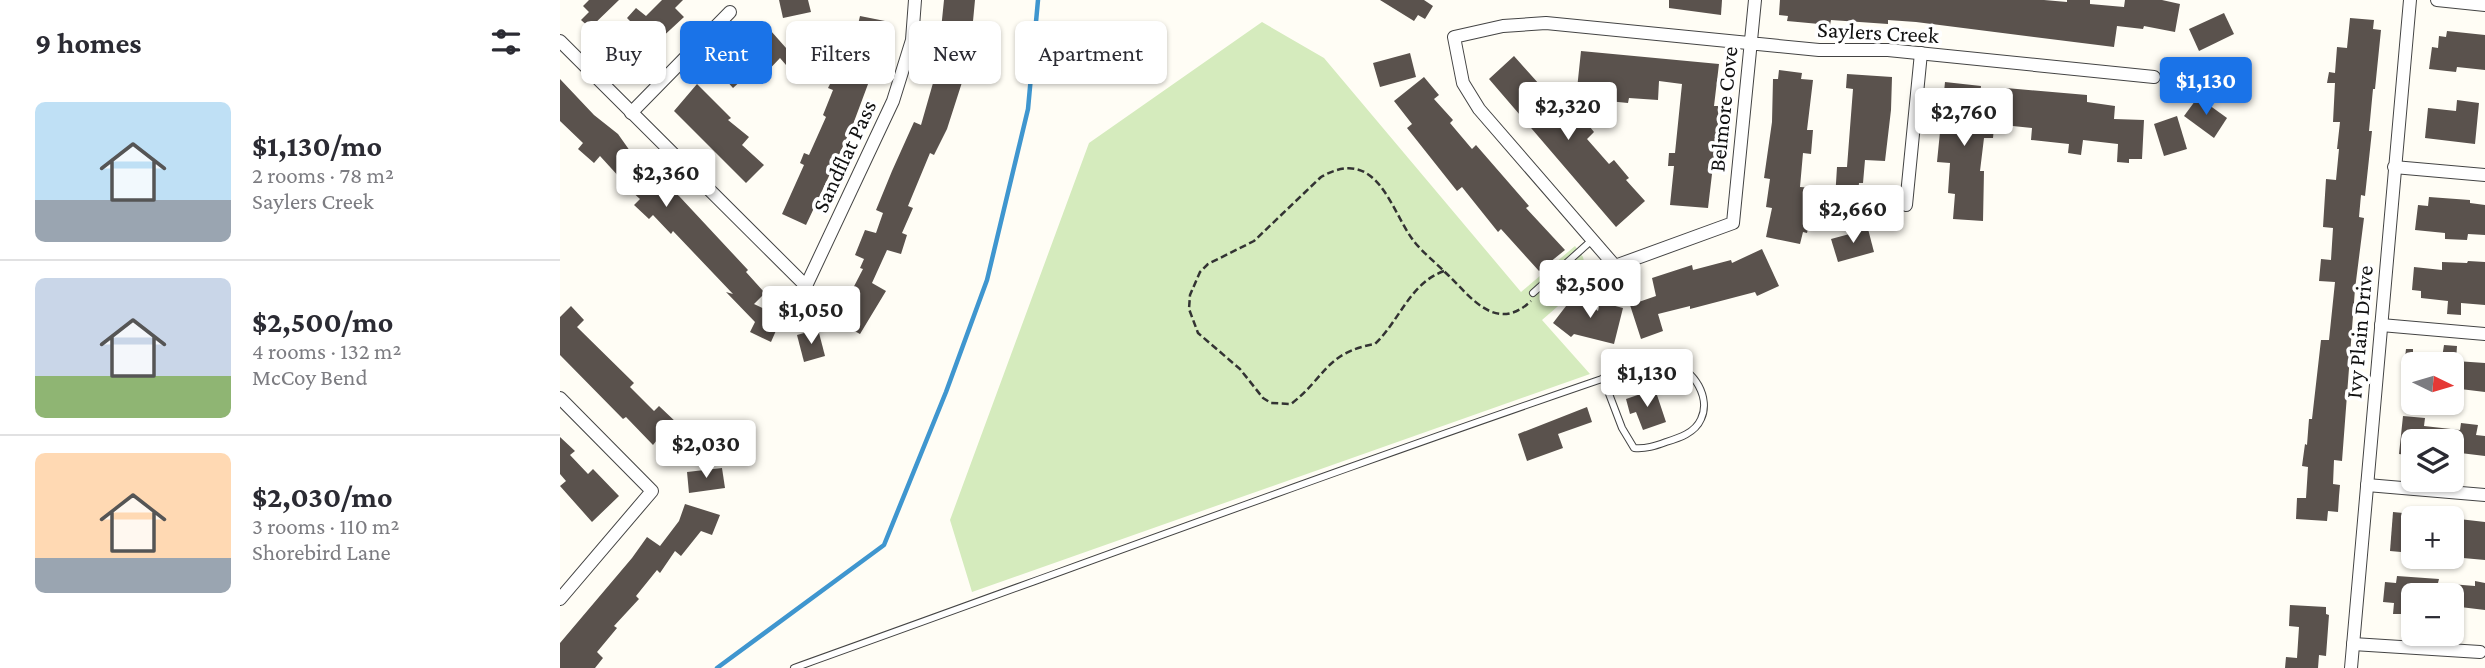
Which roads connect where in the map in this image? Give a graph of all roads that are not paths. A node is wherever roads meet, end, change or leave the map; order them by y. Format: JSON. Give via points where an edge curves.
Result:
{"nodes":[{"id":1,"x":915,"y":0,"type":"edge"},
{"id":2,"x":1755,"y":0,"type":"edge"},
{"id":3,"x":2410,"y":0,"type":"edge"},
{"id":4,"x":2437,"y":0,"type":"edge"},
{"id":5,"x":2485,"y":5,"type":"edge"},
{"id":6,"x":730,"y":12,"type":"dead end"},
{"id":7,"x":1602,"y":13,"type":"dead end"},
{"id":8,"x":1600,"y":28,"type":"junction"},
{"id":9,"x":560,"y":41,"type":"edge"},
{"id":10,"x":1750,"y":44,"type":"junction"},
{"id":11,"x":1921,"y":53,"type":"junction"},
{"id":12,"x":2154,"y":77,"type":"dead end"},
{"id":13,"x":631,"y":113,"type":"junction"},
{"id":14,"x":2394,"y":167,"type":"junction"},
{"id":15,"x":2485,"y":175,"type":"edge"},
{"id":16,"x":1906,"y":205,"type":"dead end"},
{"id":17,"x":1592,"y":240,"type":"junction"},
{"id":18,"x":1532,"y":293,"type":"road end"},
{"id":19,"x":2381,"y":325,"type":"junction"},
{"id":20,"x":2485,"y":334,"type":"edge"},
{"id":21,"x":1604,"y":379,"type":"junction"},
{"id":22,"x":560,"y":398,"type":"edge"},
{"id":23,"x":2367,"y":485,"type":"junction"},
{"id":24,"x":2485,"y":495,"type":"edge"},
{"id":25,"x":560,"y":599,"type":"edge"},
{"id":26,"x":2353,"y":644,"type":"junction"},
{"id":27,"x":2480,"y":652,"type":"dead end"},
{"id":28,"x":794,"y":668,"type":"edge"},
{"id":29,"x":2351,"y":668,"type":"edge"}],
"edges":[{"from":1,"to":13,"type":"street","name":"Sandflat Pass","via":[[912,40],[893,101],[806,286]]},
{"from":2,"to":10,"type":"street","name":"Belmore Cove"},
{"from":3,"to":14,"type":"street","name":"Ivy Plain Drive"},
{"from":4,"to":5,"type":"street"},
{"from":6,"to":13,"type":"street"},
{"from":7,"to":8,"type":"street"},
{"from":8,"to":10,"type":"street","name":"Saylers Creek"},
{"from":8,"to":17,"type":"street","name":"Saylers Creek","via":[[1523,23],[1454,37],[1470,97]]},
{"from":9,"to":13,"type":"street"},
{"from":10,"to":11,"type":"street","name":"Saylers Creek"},
{"from":10,"to":17,"type":"street","name":"Belmore Cove","via":[[1732,223],[1615,266]]},
{"from":11,"to":12,"type":"street","name":"Saylers Creek"},
{"from":11,"to":16,"type":"street"},
{"from":14,"to":15,"type":"street"},
{"from":14,"to":19,"type":"street","name":"Ivy Plain Drive"},
{"from":17,"to":18,"type":"lane"},
{"from":19,"to":20,"type":"street"},
{"from":19,"to":23,"type":"street","name":"Ivy Plain Drive"},
{"from":21,"to":21,"type":"lane","via":[[1640,366],[1675,365],[1689,371],[1699,384],[1702,418],[1679,438],[1634,448]]},
{"from":21,"to":28,"type":"lane"},
{"from":22,"to":25,"type":"street","via":[[652,491]]},
{"from":23,"to":24,"type":"street"},
{"from":23,"to":26,"type":"street","name":"Ivy Plain Drive"},
{"from":26,"to":27,"type":"street"},
{"from":26,"to":29,"type":"street","name":"Ivy Plain Drive"}]}
